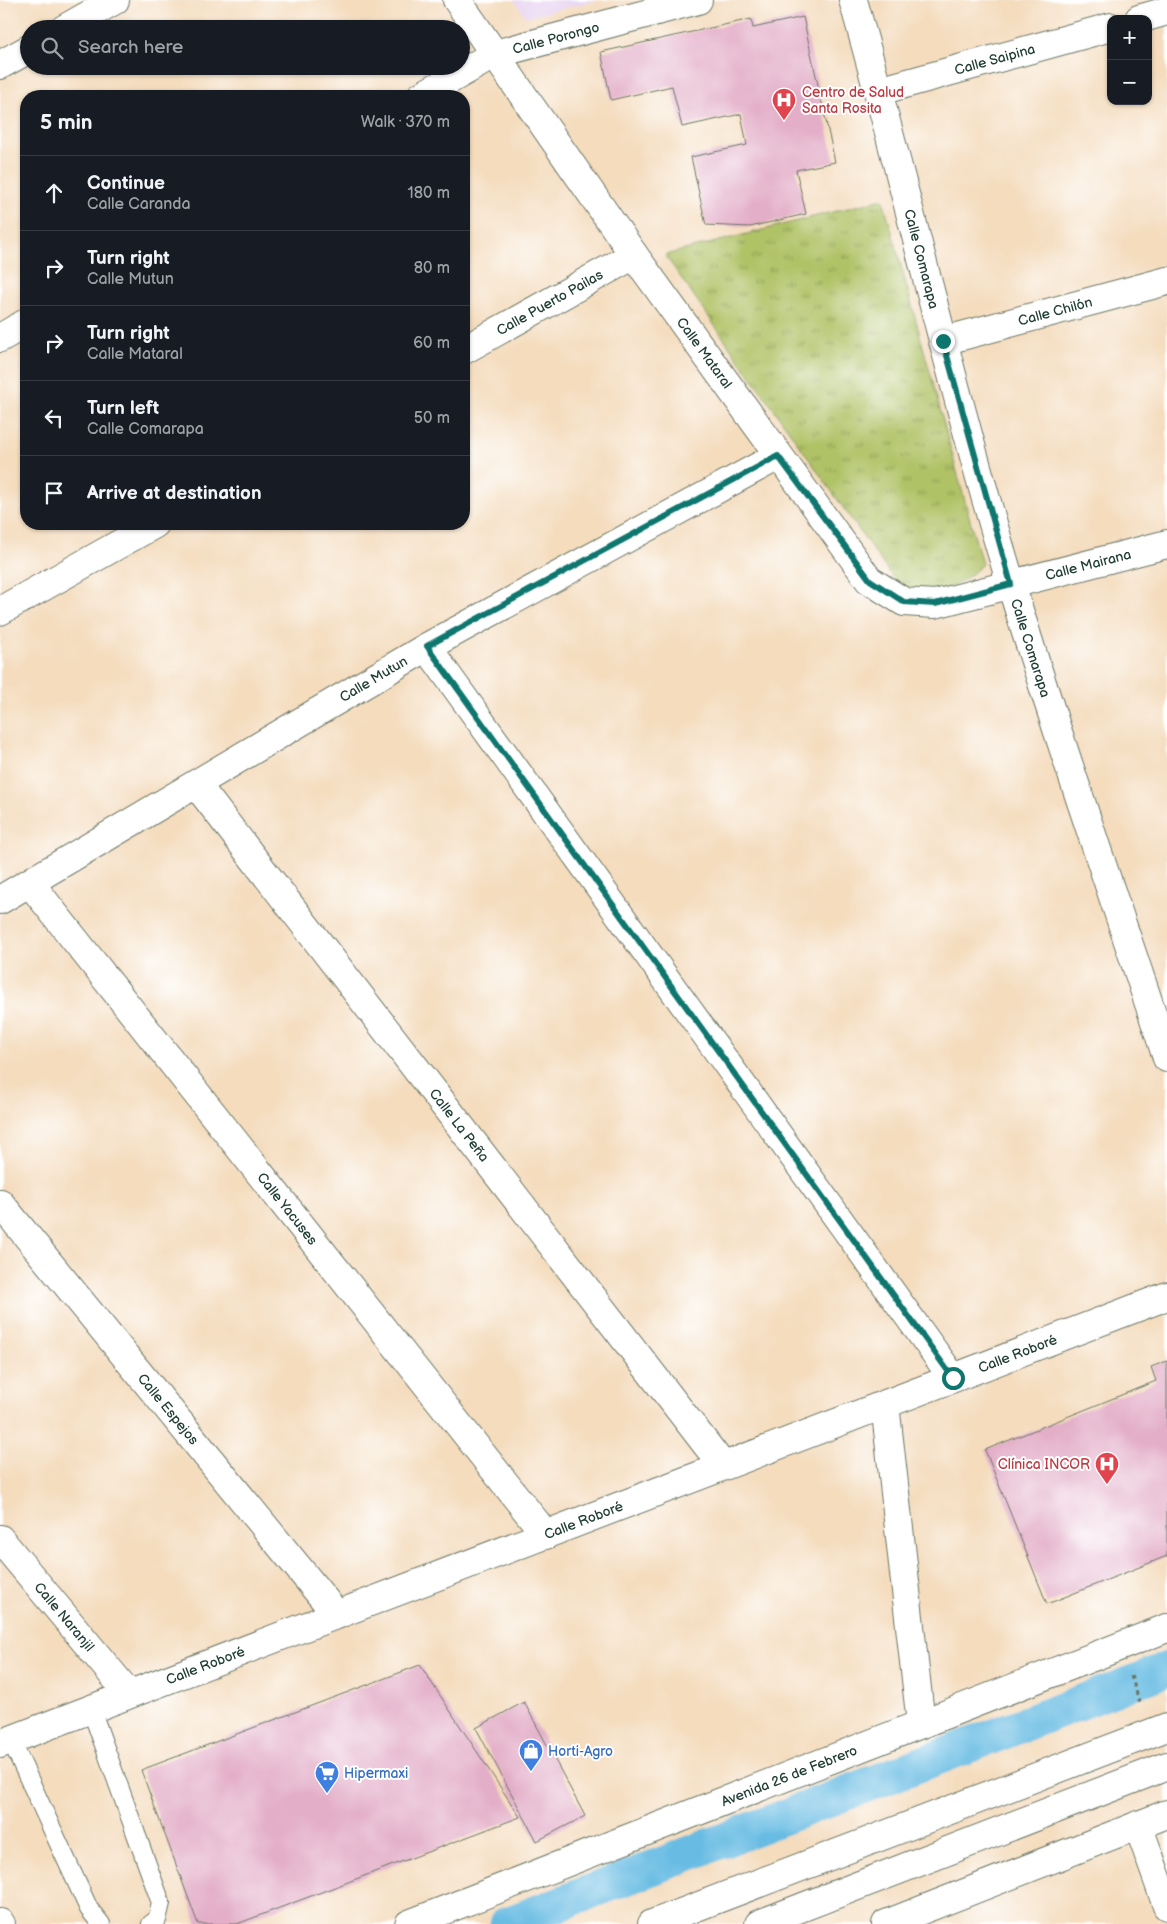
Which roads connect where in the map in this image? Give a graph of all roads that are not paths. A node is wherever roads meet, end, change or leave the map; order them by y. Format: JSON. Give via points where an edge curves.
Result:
{"nodes":[{"id":1,"x":115,"y":0,"type":"edge"},
{"id":2,"x":457,"y":0,"type":"edge"},
{"id":3,"x":698,"y":0,"type":"edge"},
{"id":4,"x":853,"y":0,"type":"edge"},
{"id":5,"x":1167,"y":11,"type":"edge"},
{"id":6,"x":1152,"y":15,"type":"edge"},
{"id":7,"x":80,"y":20,"type":"edge"},
{"id":8,"x":1107,"y":28,"type":"edge"},
{"id":9,"x":20,"y":54,"type":"edge"},
{"id":10,"x":495,"y":54,"type":"junction"},
{"id":11,"x":0,"y":65,"type":"edge"},
{"id":12,"x":470,"y":68,"type":"edge"},
{"id":13,"x":458,"y":75,"type":"edge"},
{"id":14,"x":432,"y":90,"type":"edge"},
{"id":15,"x":879,"y":91,"type":"junction"},
{"id":16,"x":634,"y":254,"type":"junction"},
{"id":17,"x":1167,"y":281,"type":"edge"},
{"id":18,"x":20,"y":326,"type":"edge"},
{"id":19,"x":0,"y":338,"type":"edge"},
{"id":20,"x":943,"y":341,"type":"junction"},
{"id":21,"x":470,"y":347,"type":"edge"},
{"id":22,"x":778,"y":456,"type":"junction"},
{"id":23,"x":145,"y":530,"type":"edge"},
{"id":24,"x":1167,"y":544,"type":"edge"},
{"id":25,"x":1011,"y":584,"type":"junction"},
{"id":26,"x":0,"y":611,"type":"edge"},
{"id":27,"x":427,"y":646,"type":"junction"},
{"id":28,"x":196,"y":784,"type":"junction"},
{"id":29,"x":30,"y":883,"type":"junction"},
{"id":30,"x":0,"y":900,"type":"edge"},
{"id":31,"x":1167,"y":1058,"type":"edge"},
{"id":32,"x":0,"y":1203,"type":"edge"},
{"id":33,"x":1167,"y":1296,"type":"edge"},
{"id":34,"x":953,"y":1378,"type":"junction"},
{"id":35,"x":885,"y":1404,"type":"junction"},
{"id":36,"x":723,"y":1466,"type":"junction"},
{"id":37,"x":546,"y":1535,"type":"junction"},
{"id":38,"x":0,"y":1539,"type":"edge"},
{"id":39,"x":336,"y":1615,"type":"junction"},
{"id":40,"x":1167,"y":1628,"type":"edge"},
{"id":41,"x":128,"y":1694,"type":"junction"},
{"id":42,"x":91,"y":1709,"type":"junction"},
{"id":43,"x":921,"y":1724,"type":"junction"},
{"id":44,"x":1167,"y":1727,"type":"edge"},
{"id":45,"x":6,"y":1742,"type":"edge"},
{"id":46,"x":1167,"y":1766,"type":"edge"},
{"id":47,"x":1167,"y":1814,"type":"edge"},
{"id":48,"x":1138,"y":1826,"type":"junction"},
{"id":49,"x":1167,"y":1906,"type":"edge"},
{"id":50,"x":101,"y":1924,"type":"edge"},
{"id":51,"x":151,"y":1924,"type":"edge"},
{"id":52,"x":409,"y":1924,"type":"edge"},
{"id":53,"x":652,"y":1924,"type":"edge"},
{"id":54,"x":759,"y":1924,"type":"edge"},
{"id":55,"x":886,"y":1924,"type":"edge"}],
"edges":[{"from":1,"to":7,"type":"street"},
{"from":2,"to":10,"type":"street","name":"Calle Mataral"},
{"from":3,"to":10,"type":"street","name":"Calle Porongo"},
{"from":4,"to":15,"type":"street","name":"Calle Comarapa"},
{"from":5,"to":6,"type":"street"},
{"from":8,"to":15,"type":"street","name":"Calle Saipina"},
{"from":9,"to":11,"type":"street"},
{"from":10,"to":12,"type":"street","name":"Calle Porongo"},
{"from":10,"to":16,"type":"street","name":"Calle Mataral"},
{"from":13,"to":14,"type":"street","name":"Calle Porongo"},
{"from":15,"to":20,"type":"street","name":"Calle Comarapa"},
{"from":16,"to":21,"type":"street","name":"Calle Puerto Pailas"},
{"from":16,"to":22,"type":"street","name":"Calle Mataral"},
{"from":17,"to":20,"type":"street","name":"Calle Chilón"},
{"from":18,"to":19,"type":"street"},
{"from":20,"to":25,"type":"street","name":"Calle Comarapa"},
{"from":22,"to":25,"type":"street","name":"Calle Mataral","via":[[870,580],[904,602],[935,604]]},
{"from":22,"to":27,"type":"street","name":"Calle Mutun"},
{"from":23,"to":26,"type":"street"},
{"from":24,"to":25,"type":"street","name":"Calle Mairana"},
{"from":25,"to":31,"type":"street","name":"Calle Comarapa"},
{"from":27,"to":28,"type":"street","name":"Calle Mutun"},
{"from":27,"to":34,"type":"street"},
{"from":28,"to":29,"type":"street","name":"Calle Mutun"},
{"from":28,"to":36,"type":"street","name":"Calle La Peña"},
{"from":29,"to":30,"type":"street","name":"Calle Mutun"},
{"from":29,"to":37,"type":"street","name":"Calle Yacuses"},
{"from":32,"to":39,"type":"street","name":"Calle Espejos"},
{"from":33,"to":34,"type":"street","name":"Calle Roboré"},
{"from":34,"to":35,"type":"street","name":"Calle Roboré"},
{"from":35,"to":36,"type":"street","name":"Calle Roboré"},
{"from":35,"to":43,"type":"street"},
{"from":36,"to":37,"type":"street","name":"Calle Roboré"},
{"from":37,"to":39,"type":"street","name":"Calle Roboré"},
{"from":38,"to":41,"type":"street","name":"Calle Naranjil"},
{"from":39,"to":41,"type":"street","name":"Calle Roboré"},
{"from":40,"to":43,"type":"street","name":"Avenida 26 de Febrero"},
{"from":41,"to":42,"type":"street","name":"Calle Roboré"},
{"from":42,"to":45,"type":"street","name":"Calle Roboré"},
{"from":42,"to":51,"type":"lane","via":[[161,1903],[157,1920]]},
{"from":43,"to":52,"type":"street","name":"Avenida 26 de Febrero"},
{"from":44,"to":53,"type":"street"},
{"from":45,"to":50,"type":"lane","via":[[89,1909]]},
{"from":46,"to":54,"type":"street"},
{"from":47,"to":48,"type":"street"},
{"from":48,"to":49,"type":"street"},
{"from":48,"to":55,"type":"street"}]}
